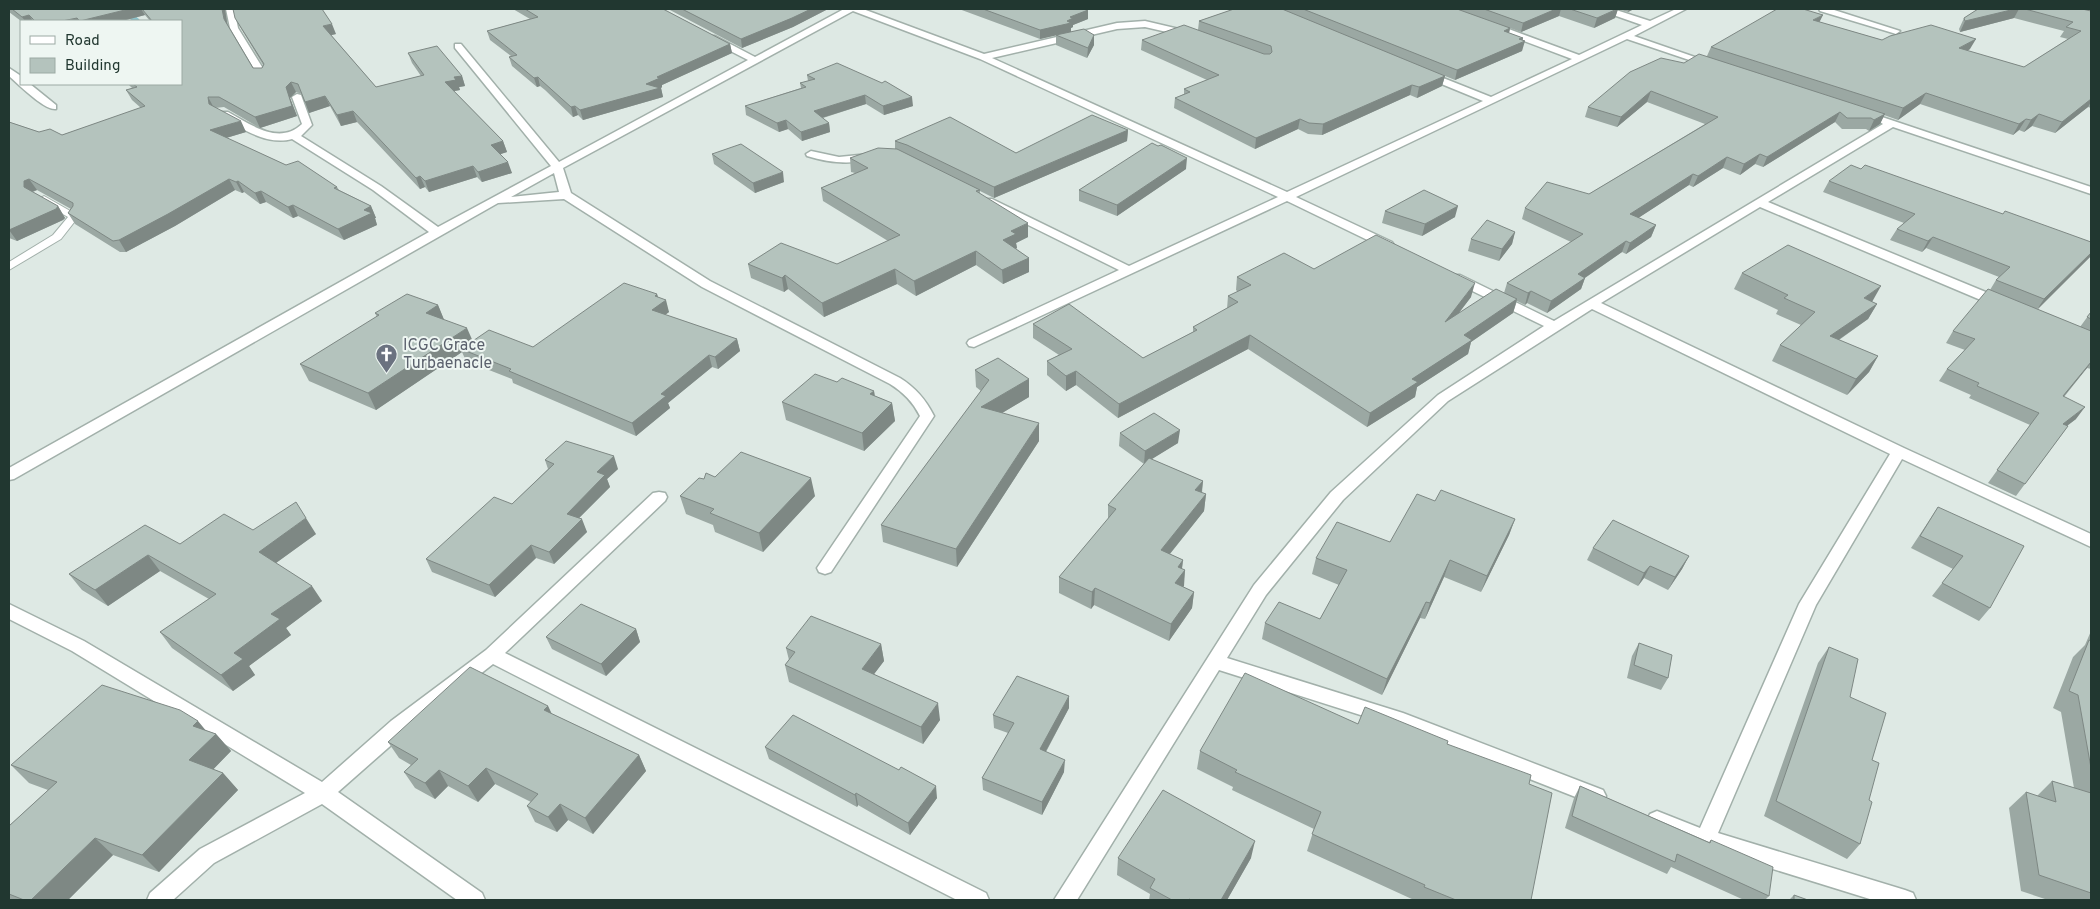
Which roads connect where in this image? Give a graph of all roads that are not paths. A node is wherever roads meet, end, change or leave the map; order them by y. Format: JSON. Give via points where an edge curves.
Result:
{"nodes":[{"id":1,"x":230,"y":9,"type":"edge"},
{"id":2,"x":850,"y":9,"type":"edge"},
{"id":3,"x":856,"y":9,"type":"edge"},
{"id":4,"x":1605,"y":9,"type":"edge"},
{"id":5,"x":1682,"y":9,"type":"edge"},
{"id":6,"x":1823,"y":9,"type":"edge"},
{"id":7,"x":1649,"y":24,"type":"junction"},
{"id":8,"x":1201,"y":25,"type":"edge"},
{"id":9,"x":1498,"y":28,"type":"edge"},
{"id":10,"x":1896,"y":31,"type":"dead end"},
{"id":11,"x":1184,"y":32,"type":"junction"},
{"id":12,"x":707,"y":35,"type":"edge"},
{"id":13,"x":1626,"y":36,"type":"junction"},
{"id":14,"x":1203,"y":38,"type":"edge"},
{"id":15,"x":458,"y":46,"type":"dead end"},
{"id":16,"x":982,"y":57,"type":"junction"},
{"id":17,"x":1579,"y":58,"type":"junction"},
{"id":18,"x":756,"y":61,"type":"junction"},
{"id":19,"x":1721,"y":67,"type":"edge"},
{"id":20,"x":9,"y":70,"type":"edge"},
{"id":21,"x":1419,"y":71,"type":"edge"},
{"id":22,"x":262,"y":74,"type":"edge"},
{"id":23,"x":20,"y":80,"type":"edge"},
{"id":24,"x":25,"y":85,"type":"edge"},
{"id":25,"x":297,"y":97,"type":"edge"},
{"id":26,"x":1491,"y":101,"type":"junction"},
{"id":27,"x":52,"y":107,"type":"dead end"},
{"id":28,"x":219,"y":110,"type":"edge"},
{"id":29,"x":1873,"y":117,"type":"edge"},
{"id":30,"x":1892,"y":123,"type":"junction"},
{"id":31,"x":293,"y":135,"type":"junction"},
{"id":32,"x":811,"y":154,"type":"dead end"},
{"id":33,"x":877,"y":156,"type":"edge"},
{"id":34,"x":557,"y":167,"type":"junction"},
{"id":35,"x":2091,"y":191,"type":"edge"},
{"id":36,"x":37,"y":195,"type":"edge"},
{"id":37,"x":566,"y":195,"type":"junction"},
{"id":38,"x":981,"y":197,"type":"edge"},
{"id":39,"x":1288,"y":197,"type":"junction"},
{"id":40,"x":497,"y":202,"type":"junction"},
{"id":41,"x":1760,"y":203,"type":"junction"},
{"id":42,"x":437,"y":232,"type":"junction"},
{"id":43,"x":1394,"y":248,"type":"edge"},
{"id":44,"x":9,"y":267,"type":"edge"},
{"id":45,"x":1128,"y":270,"type":"junction"},
{"id":46,"x":1447,"y":274,"type":"edge"},
{"id":47,"x":1592,"y":304,"type":"junction"},
{"id":48,"x":2008,"y":307,"type":"edge"},
{"id":49,"x":1554,"y":326,"type":"junction"},
{"id":50,"x":974,"y":343,"type":"dead end"},
{"id":51,"x":1899,"y":452,"type":"junction"},
{"id":52,"x":9,"y":474,"type":"edge"},
{"id":53,"x":659,"y":496,"type":"dead end"},
{"id":54,"x":2091,"y":540,"type":"edge"},
{"id":55,"x":825,"y":568,"type":"dead end"},
{"id":56,"x":9,"y":610,"type":"edge"},
{"id":57,"x":492,"y":655,"type":"junction"},
{"id":58,"x":1214,"y":661,"type":"junction"},
{"id":59,"x":323,"y":793,"type":"junction"},
{"id":60,"x":1614,"y":804,"type":"edge"},
{"id":61,"x":1642,"y":814,"type":"edge"},
{"id":62,"x":1705,"y":839,"type":"junction"},
{"id":63,"x":158,"y":900,"type":"edge"},
{"id":64,"x":474,"y":900,"type":"edge"},
{"id":65,"x":978,"y":900,"type":"edge"},
{"id":66,"x":1065,"y":900,"type":"edge"},
{"id":67,"x":1905,"y":900,"type":"edge"}],
"edges":[{"from":1,"to":22,"type":"street","via":[[234,28]]},
{"from":2,"to":18,"type":"street"},
{"from":3,"to":16,"type":"street"},
{"from":4,"to":7,"type":"street"},
{"from":5,"to":7,"type":"street"},
{"from":6,"to":10,"type":"street"},
{"from":7,"to":13,"type":"street"},
{"from":8,"to":11,"type":"street"},
{"from":9,"to":17,"type":"street"},
{"from":11,"to":14,"type":"street"},
{"from":11,"to":16,"type":"street","via":[[1145,24],[1117,26]]},
{"from":12,"to":18,"type":"street"},
{"from":13,"to":17,"type":"street"},
{"from":13,"to":19,"type":"street"},
{"from":15,"to":34,"type":"street"},
{"from":16,"to":39,"type":"street"},
{"from":17,"to":26,"type":"street"},
{"from":18,"to":34,"type":"street"},
{"from":20,"to":23,"type":"street"},
{"from":21,"to":26,"type":"street"},
{"from":24,"to":27,"type":"street"},
{"from":25,"to":31,"type":"street","via":[[307,125]]},
{"from":26,"to":39,"type":"street"},
{"from":28,"to":31,"type":"street","via":[[268,137]]},
{"from":29,"to":30,"type":"street"},
{"from":30,"to":35,"type":"street"},
{"from":30,"to":41,"type":"street"},
{"from":31,"to":42,"type":"street","via":[[377,188]]},
{"from":32,"to":33,"type":"street","via":[[851,161]]},
{"from":34,"to":37,"type":"street"},
{"from":34,"to":40,"type":"street"},
{"from":36,"to":44,"type":"lane","via":[[74,216],[57,237]]},
{"from":37,"to":40,"type":"street"},
{"from":37,"to":55,"type":"street","via":[[706,284],[895,381],[920,402],[926,416]]},
{"from":38,"to":45,"type":"street"},
{"from":39,"to":43,"type":"street"},
{"from":39,"to":45,"type":"street"},
{"from":40,"to":42,"type":"street"},
{"from":41,"to":47,"type":"street"},
{"from":41,"to":48,"type":"street"},
{"from":42,"to":52,"type":"street"},
{"from":45,"to":50,"type":"street"},
{"from":46,"to":49,"type":"street"},
{"from":47,"to":49,"type":"street"},
{"from":47,"to":51,"type":"street"},
{"from":49,"to":58,"type":"street","via":[[1443,398],[1336,496],[1260,590]]},
{"from":51,"to":54,"type":"street"},
{"from":51,"to":62,"type":"street","via":[[1808,604]]},
{"from":53,"to":57,"type":"street"},
{"from":56,"to":59,"type":"street","via":[[78,646]]},
{"from":57,"to":59,"type":"street","via":[[398,727]]},
{"from":57,"to":65,"type":"street"},
{"from":58,"to":60,"type":"street","via":[[1396,719]]},
{"from":58,"to":66,"type":"street"},
{"from":59,"to":63,"type":"street","via":[[207,856]]},
{"from":59,"to":64,"type":"street"},
{"from":61,"to":62,"type":"street"},
{"from":62,"to":67,"type":"street"}]}
